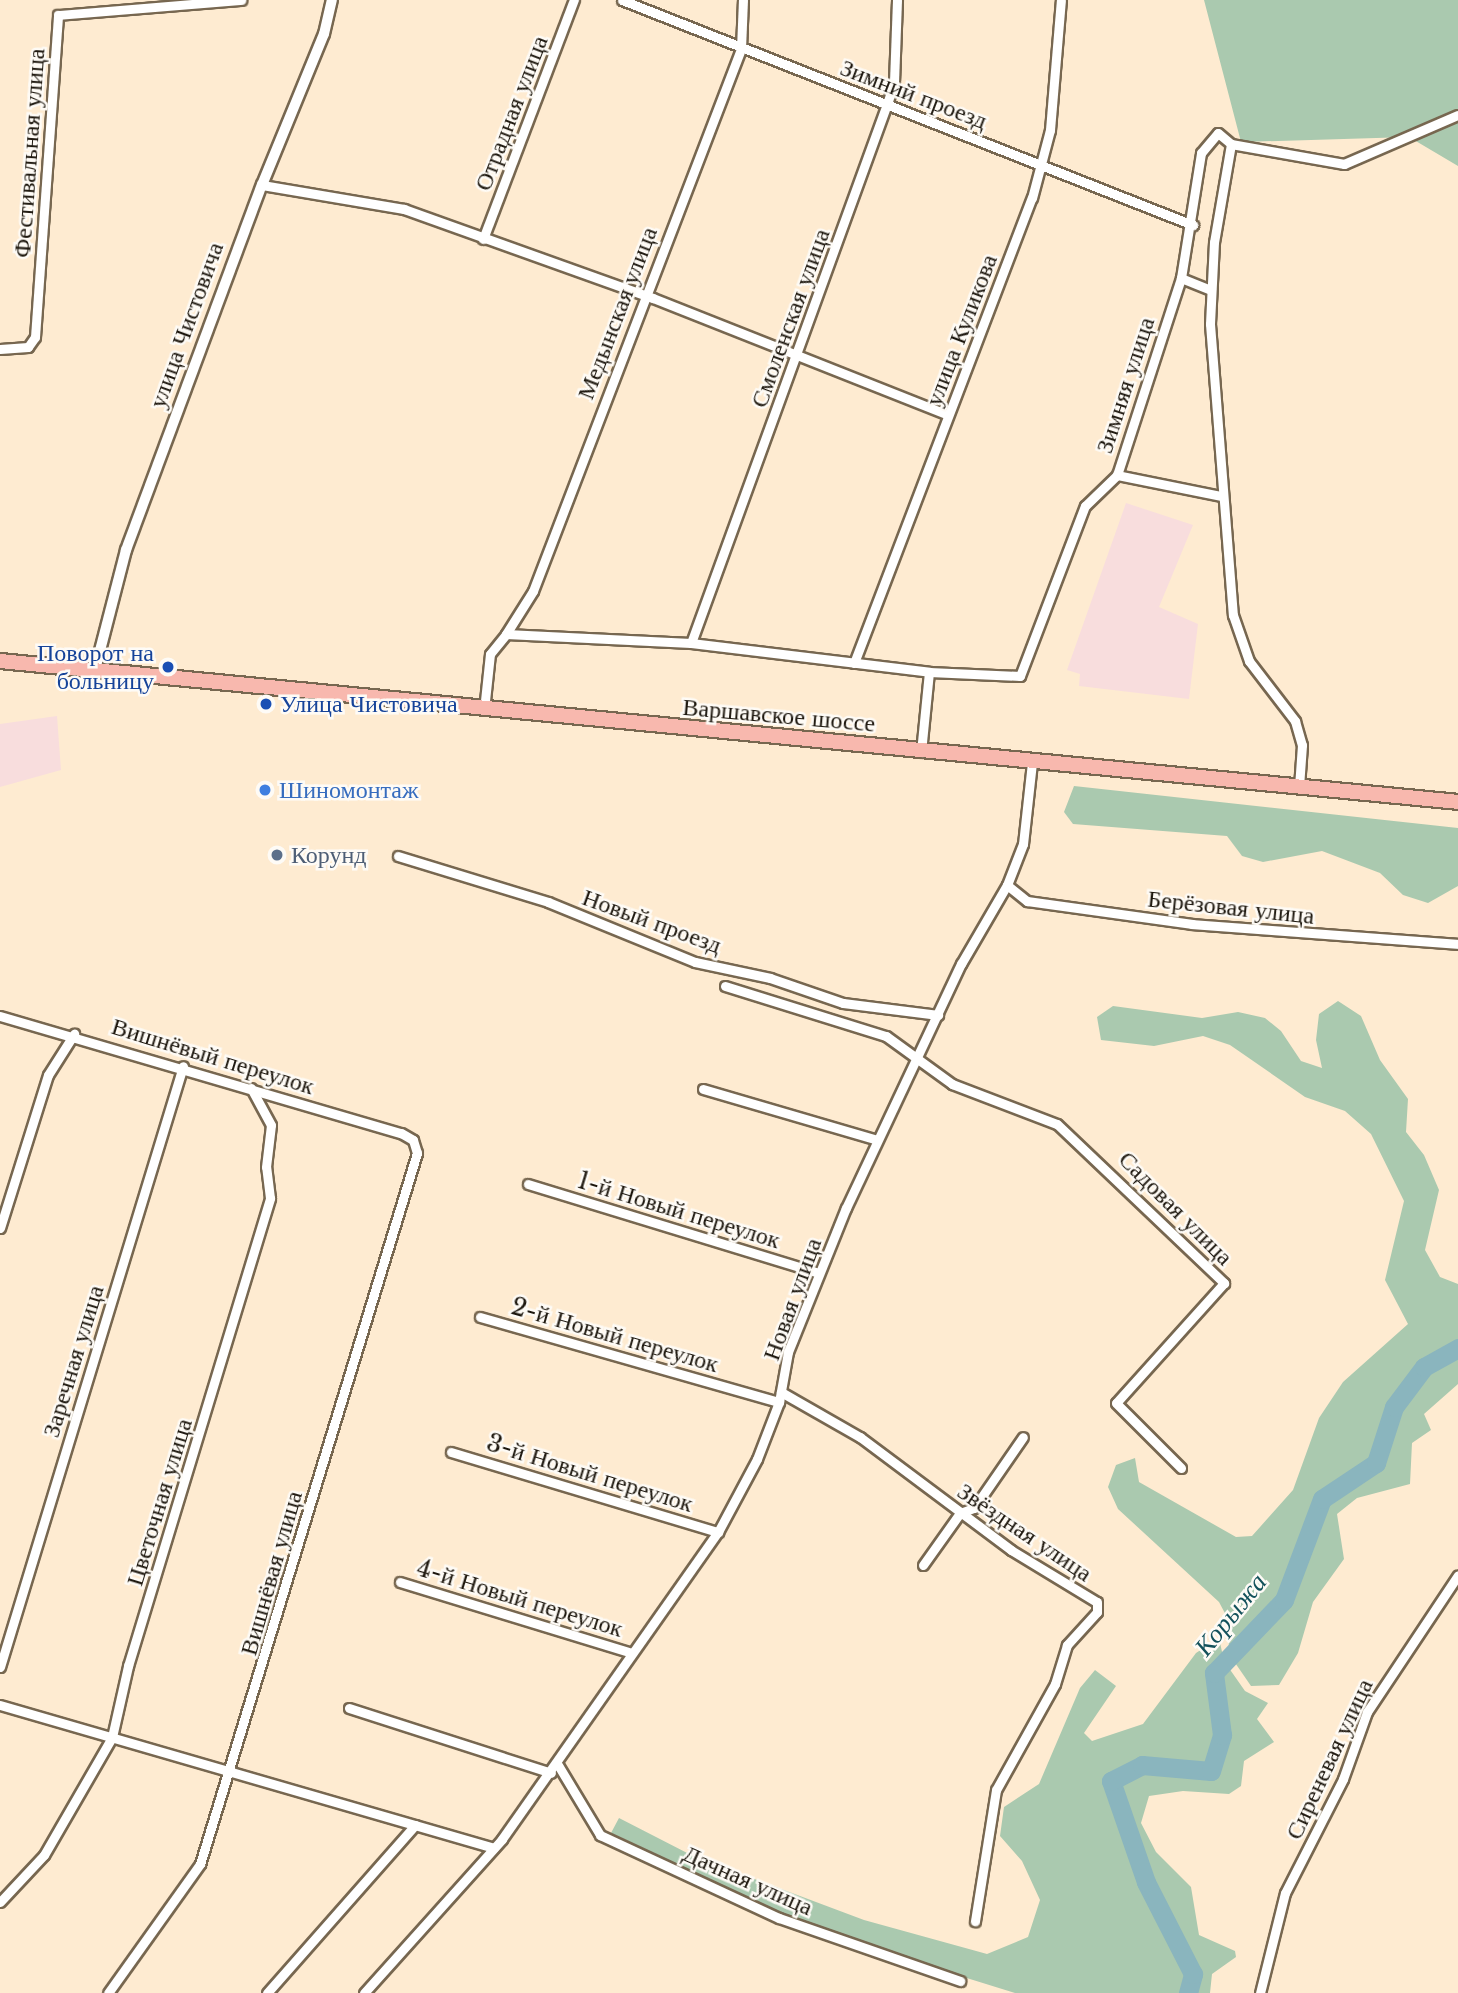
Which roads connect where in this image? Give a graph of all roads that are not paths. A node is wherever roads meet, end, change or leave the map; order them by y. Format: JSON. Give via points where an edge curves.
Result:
{"nodes":[{"id":1,"x":241,"y":0,"type":"edge"},
{"id":2,"x":332,"y":0,"type":"edge"},
{"id":3,"x":575,"y":0,"type":"edge"},
{"id":4,"x":622,"y":0,"type":"edge"},
{"id":5,"x":743,"y":0,"type":"edge"},
{"id":6,"x":897,"y":0,"type":"edge"},
{"id":7,"x":1062,"y":0,"type":"edge"},
{"id":8,"x":741,"y":49,"type":"junction"},
{"id":9,"x":887,"y":104,"type":"junction"},
{"id":10,"x":1458,"y":115,"type":"edge"},
{"id":11,"x":1231,"y":144,"type":"junction"},
{"id":12,"x":1042,"y":164,"type":"junction"},
{"id":13,"x":262,"y":185,"type":"junction"},
{"id":14,"x":1192,"y":225,"type":"junction"},
{"id":15,"x":483,"y":239,"type":"junction"},
{"id":16,"x":1181,"y":278,"type":"junction"},
{"id":17,"x":1211,"y":290,"type":"junction"},
{"id":18,"x":643,"y":298,"type":"junction"},
{"id":19,"x":0,"y":349,"type":"edge"},
{"id":20,"x":799,"y":355,"type":"junction"},
{"id":21,"x":948,"y":415,"type":"junction"},
{"id":22,"x":1117,"y":475,"type":"junction"},
{"id":23,"x":1221,"y":496,"type":"junction"},
{"id":24,"x":506,"y":634,"type":"junction"},
{"id":25,"x":691,"y":643,"type":"junction"},
{"id":26,"x":0,"y":661,"type":"edge"},
{"id":27,"x":854,"y":663,"type":"junction"},
{"id":28,"x":95,"y":670,"type":"junction"},
{"id":29,"x":929,"y":672,"type":"junction"},
{"id":30,"x":484,"y":710,"type":"junction"},
{"id":31,"x":921,"y":751,"type":"junction"},
{"id":32,"x":1032,"y":762,"type":"junction"},
{"id":33,"x":1299,"y":787,"type":"junction"},
{"id":34,"x":1458,"y":802,"type":"edge"},
{"id":35,"x":398,"y":856,"type":"dead end"},
{"id":36,"x":1007,"y":885,"type":"junction"},
{"id":37,"x":1458,"y":944,"type":"edge"},
{"id":38,"x":725,"y":986,"type":"dead end"},
{"id":39,"x":938,"y":1015,"type":"junction"},
{"id":40,"x":0,"y":1016,"type":"edge"},
{"id":41,"x":74,"y":1034,"type":"junction"},
{"id":42,"x":920,"y":1056,"type":"junction"},
{"id":43,"x":183,"y":1066,"type":"junction"},
{"id":44,"x":251,"y":1088,"type":"junction"},
{"id":45,"x":703,"y":1089,"type":"dead end"},
{"id":46,"x":412,"y":1140,"type":"joint"},
{"id":47,"x":877,"y":1140,"type":"junction"},
{"id":48,"x":528,"y":1184,"type":"dead end"},
{"id":49,"x":0,"y":1228,"type":"edge"},
{"id":50,"x":819,"y":1273,"type":"junction"},
{"id":51,"x":481,"y":1317,"type":"dead end"},
{"id":52,"x":782,"y":1391,"type":"junction"},
{"id":53,"x":779,"y":1402,"type":"junction"},
{"id":54,"x":1023,"y":1437,"type":"dead end"},
{"id":55,"x":451,"y":1451,"type":"dead end"},
{"id":56,"x":1181,"y":1468,"type":"dead end"},
{"id":57,"x":960,"y":1513,"type":"junction"},
{"id":58,"x":718,"y":1532,"type":"junction"},
{"id":59,"x":923,"y":1565,"type":"dead end"},
{"id":60,"x":1458,"y":1575,"type":"edge"},
{"id":61,"x":400,"y":1582,"type":"dead end"},
{"id":62,"x":629,"y":1652,"type":"junction"},
{"id":63,"x":0,"y":1667,"type":"edge"},
{"id":64,"x":0,"y":1705,"type":"edge"},
{"id":65,"x":349,"y":1708,"type":"dead end"},
{"id":66,"x":112,"y":1737,"type":"junction"},
{"id":67,"x":558,"y":1765,"type":"junction"},
{"id":68,"x":231,"y":1769,"type":"junction"},
{"id":69,"x":551,"y":1773,"type":"junction"},
{"id":70,"x":415,"y":1825,"type":"junction"},
{"id":71,"x":494,"y":1848,"type":"junction"},
{"id":72,"x":0,"y":1902,"type":"edge"},
{"id":73,"x":975,"y":1921,"type":"dead end"},
{"id":74,"x":960,"y":1981,"type":"dead end"},
{"id":75,"x":108,"y":1993,"type":"edge"},
{"id":76,"x":267,"y":1993,"type":"edge"},
{"id":77,"x":364,"y":1993,"type":"edge"},
{"id":78,"x":1261,"y":1993,"type":"edge"}],
"edges":[{"from":1,"to":19,"type":"street","name":"Фестивальная улица","via":[[58,15],[35,337],[28,347]]},
{"from":2,"to":13,"type":"street","name":"улица Чистовича","via":[[324,34]]},
{"from":3,"to":15,"type":"street","name":"Отрадная улица"},
{"from":4,"to":8,"type":"street","name":"Зимний проезд"},
{"from":5,"to":8,"type":"street","name":"Медынская улица"},
{"from":6,"to":9,"type":"street","name":"Смоленская улица","via":[[894,82]]},
{"from":7,"to":12,"type":"street","name":"улица Куликова","via":[[1061,48]]},
{"from":8,"to":9,"type":"street","name":"Зимний проезд"},
{"from":8,"to":18,"type":"street","name":"Медынская улица"},
{"from":9,"to":12,"type":"street","name":"Зимний проезд"},
{"from":9,"to":20,"type":"street","name":"Смоленская улица"},
{"from":10,"to":11,"type":"street","via":[[1344,164]]},
{"from":11,"to":14,"type":"street","name":"Зимняя улица","via":[[1218,133],[1201,153]]},
{"from":11,"to":17,"type":"street"},
{"from":12,"to":14,"type":"street","name":"Зимний проезд"},
{"from":12,"to":21,"type":"street","name":"улица Куликова"},
{"from":13,"to":15,"type":"street","via":[[404,209]]},
{"from":13,"to":28,"type":"street","name":"улица Чистовича","via":[[126,550]]},
{"from":14,"to":16,"type":"street","name":"Зимняя улица"},
{"from":15,"to":18,"type":"street"},
{"from":16,"to":17,"type":"street"},
{"from":16,"to":22,"type":"street","name":"Зимняя улица"},
{"from":17,"to":23,"type":"street"},
{"from":18,"to":20,"type":"street"},
{"from":18,"to":24,"type":"street","name":"Медынская улица","via":[[533,591]]},
{"from":20,"to":21,"type":"street"},
{"from":20,"to":25,"type":"street","name":"Смоленская улица"},
{"from":21,"to":27,"type":"street","name":"улица Куликова"},
{"from":22,"to":23,"type":"street"},
{"from":22,"to":29,"type":"street","name":"Зимняя улица","via":[[1085,506],[1020,676]]},
{"from":23,"to":33,"type":"street","via":[[1233,615],[1249,661],[1295,721],[1302,745]]},
{"from":24,"to":25,"type":"street"},
{"from":24,"to":30,"type":"street","name":"Медынская улица","via":[[490,654]]},
{"from":25,"to":27,"type":"street"},
{"from":26,"to":28,"type":"main road","name":"Варшавское шоссе"},
{"from":27,"to":29,"type":"street"},
{"from":28,"to":30,"type":"main road","name":"Варшавское шоссе"},
{"from":29,"to":31,"type":"street"},
{"from":30,"to":31,"type":"main road","name":"Варшавское шоссе"},
{"from":31,"to":32,"type":"main road","name":"Варшавское шоссе"},
{"from":32,"to":33,"type":"main road","name":"Варшавское шоссе"},
{"from":32,"to":36,"type":"street","name":"Новая улица","via":[[1023,844]]},
{"from":33,"to":34,"type":"main road","name":"Варшавское шоссе"},
{"from":35,"to":39,"type":"street","name":"Новый проезд","via":[[548,902],[695,962],[770,978],[843,1003]]},
{"from":36,"to":37,"type":"street","name":"Берёзовая улица","via":[[1027,901],[1192,924]]},
{"from":36,"to":39,"type":"street","name":"Новая улица"},
{"from":38,"to":42,"type":"street","via":[[853,1024]]},
{"from":39,"to":42,"type":"street","name":"Новая улица"},
{"from":40,"to":41,"type":"street","name":"Вишнёвый переулок"},
{"from":41,"to":43,"type":"street","name":"Вишнёвый переулок"},
{"from":41,"to":49,"type":"street","via":[[48,1074]]},
{"from":42,"to":47,"type":"street","name":"Новая улица"},
{"from":42,"to":56,"type":"street","name":"Садовая улица","via":[[958,1087],[1066,1129],[1224,1283],[1116,1403]]},
{"from":43,"to":44,"type":"street","name":"Вишнёвый переулок"},
{"from":43,"to":63,"type":"street","name":"Заречная улица"},
{"from":44,"to":46,"type":"street","name":"Вишнёвый переулок"},
{"from":44,"to":66,"type":"street","name":"Цветочная улица","via":[[271,1125],[266,1167],[270,1198],[128,1667]]},
{"from":45,"to":47,"type":"street"},
{"from":46,"to":68,"type":"street","name":"Вишнёвая улица","via":[[417,1153]]},
{"from":47,"to":50,"type":"street","name":"Новая улица"},
{"from":48,"to":50,"type":"street","name":"1-й Новый переулок"},
{"from":50,"to":52,"type":"street","name":"Новая улица","via":[[788,1352]]},
{"from":51,"to":53,"type":"street","name":"2-й Новый переулок"},
{"from":52,"to":53,"type":"street","name":"Новая улица"},
{"from":52,"to":57,"type":"street","name":"Звёздная улица","via":[[860,1437]]},
{"from":53,"to":58,"type":"street","name":"Новая улица","via":[[757,1459]]},
{"from":54,"to":57,"type":"street","via":[[974,1508]]},
{"from":55,"to":58,"type":"street","name":"3-й Новый переулок"},
{"from":57,"to":59,"type":"street"},
{"from":57,"to":73,"type":"street","name":"Звёздная улица","via":[[1097,1602],[1097,1612],[1067,1645],[1055,1684],[996,1790]]},
{"from":58,"to":62,"type":"street","name":"Новая улица","via":[[691,1576]]},
{"from":60,"to":78,"type":"street","name":"Сиреневая улица","via":[[1367,1712],[1343,1779],[1285,1893]]},
{"from":61,"to":62,"type":"street","name":"4-й Новый переулок"},
{"from":62,"to":67,"type":"street","name":"Новая улица"},
{"from":64,"to":66,"type":"street"},
{"from":65,"to":69,"type":"street"},
{"from":66,"to":68,"type":"street"},
{"from":66,"to":72,"type":"street","name":"Цветочная улица","via":[[44,1855]]},
{"from":67,"to":69,"type":"street","name":"Новая улица"},
{"from":67,"to":74,"type":"street","name":"Дачная улица","via":[[600,1835],[779,1918]]},
{"from":68,"to":70,"type":"street"},
{"from":68,"to":75,"type":"street","name":"Вишнёвая улица","via":[[200,1864]]},
{"from":69,"to":71,"type":"street","name":"Новая улица"},
{"from":70,"to":71,"type":"street"},
{"from":70,"to":76,"type":"street"},
{"from":71,"to":77,"type":"street","name":"Новая улица"}]}
